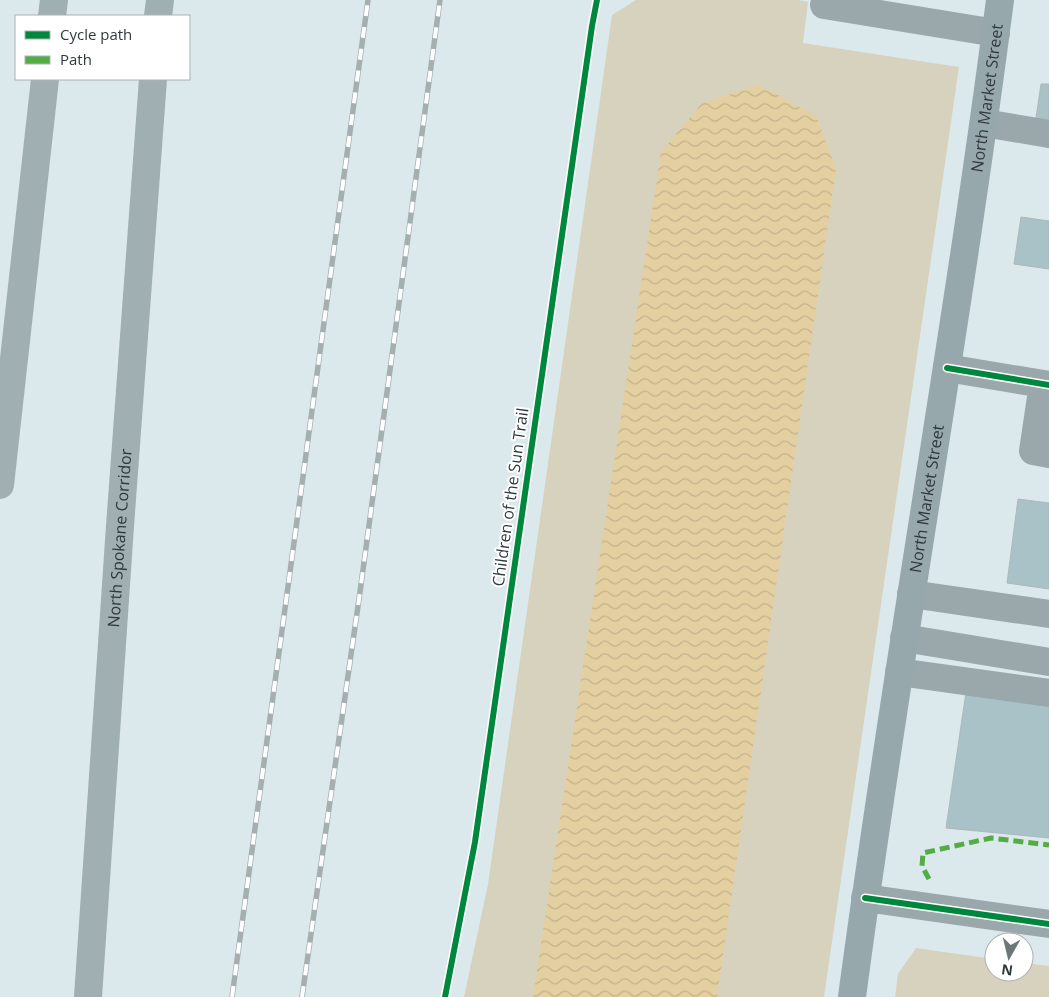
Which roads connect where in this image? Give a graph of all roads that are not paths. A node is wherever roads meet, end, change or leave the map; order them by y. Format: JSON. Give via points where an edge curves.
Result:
{"nodes":[{"id":1,"x":54,"y":0,"type":"edge"},
{"id":2,"x":160,"y":0,"type":"edge"},
{"id":3,"x":1000,"y":0,"type":"edge"},
{"id":4,"x":824,"y":5,"type":"dead end"},
{"id":5,"x":52,"y":15,"type":"edge"},
{"id":6,"x":158,"y":15,"type":"edge"},
{"id":7,"x":996,"y":33,"type":"junction"},
{"id":8,"x":45,"y":80,"type":"edge"},
{"id":9,"x":153,"y":80,"type":"edge"},
{"id":10,"x":984,"y":123,"type":"junction"},
{"id":11,"x":1049,"y":134,"type":"edge"},
{"id":12,"x":947,"y":368,"type":"junction"},
{"id":13,"x":1046,"y":384,"type":"edge"},
{"id":14,"x":1049,"y":454,"type":"edge"},
{"id":15,"x":0,"y":485,"type":"edge"},
{"id":16,"x":911,"y":594,"type":"junction"},
{"id":17,"x":1049,"y":614,"type":"edge"},
{"id":18,"x":904,"y":638,"type":"junction"},
{"id":19,"x":1049,"y":662,"type":"edge"},
{"id":20,"x":899,"y":672,"type":"junction"},
{"id":21,"x":1049,"y":693,"type":"edge"},
{"id":22,"x":865,"y":898,"type":"junction"},
{"id":23,"x":1049,"y":924,"type":"edge"},
{"id":24,"x":88,"y":997,"type":"edge"},
{"id":25,"x":852,"y":997,"type":"edge"}],
"edges":[{"from":1,"to":5,"type":"highway"},
{"from":2,"to":6,"type":"highway"},
{"from":3,"to":7,"type":"main road","name":"North Market Street"},
{"from":4,"to":7,"type":"street"},
{"from":7,"to":10,"type":"main road","name":"North Market Street"},
{"from":8,"to":15,"type":"highway"},
{"from":9,"to":24,"type":"highway","name":"North Spokane Corridor"},
{"from":10,"to":11,"type":"street"},
{"from":10,"to":12,"type":"main road","name":"North Market Street"},
{"from":12,"to":13,"type":"street"},
{"from":12,"to":16,"type":"main road","name":"North Market Street"},
{"from":13,"to":14,"type":"street","via":[[1033,451]]},
{"from":16,"to":17,"type":"street"},
{"from":16,"to":18,"type":"main road","name":"North Market Street"},
{"from":18,"to":19,"type":"street"},
{"from":18,"to":20,"type":"main road","name":"North Market Street"},
{"from":20,"to":21,"type":"street"},
{"from":20,"to":22,"type":"main road","name":"North Market Street"},
{"from":22,"to":23,"type":"street"},
{"from":22,"to":25,"type":"main road","name":"North Market Street"}]}
